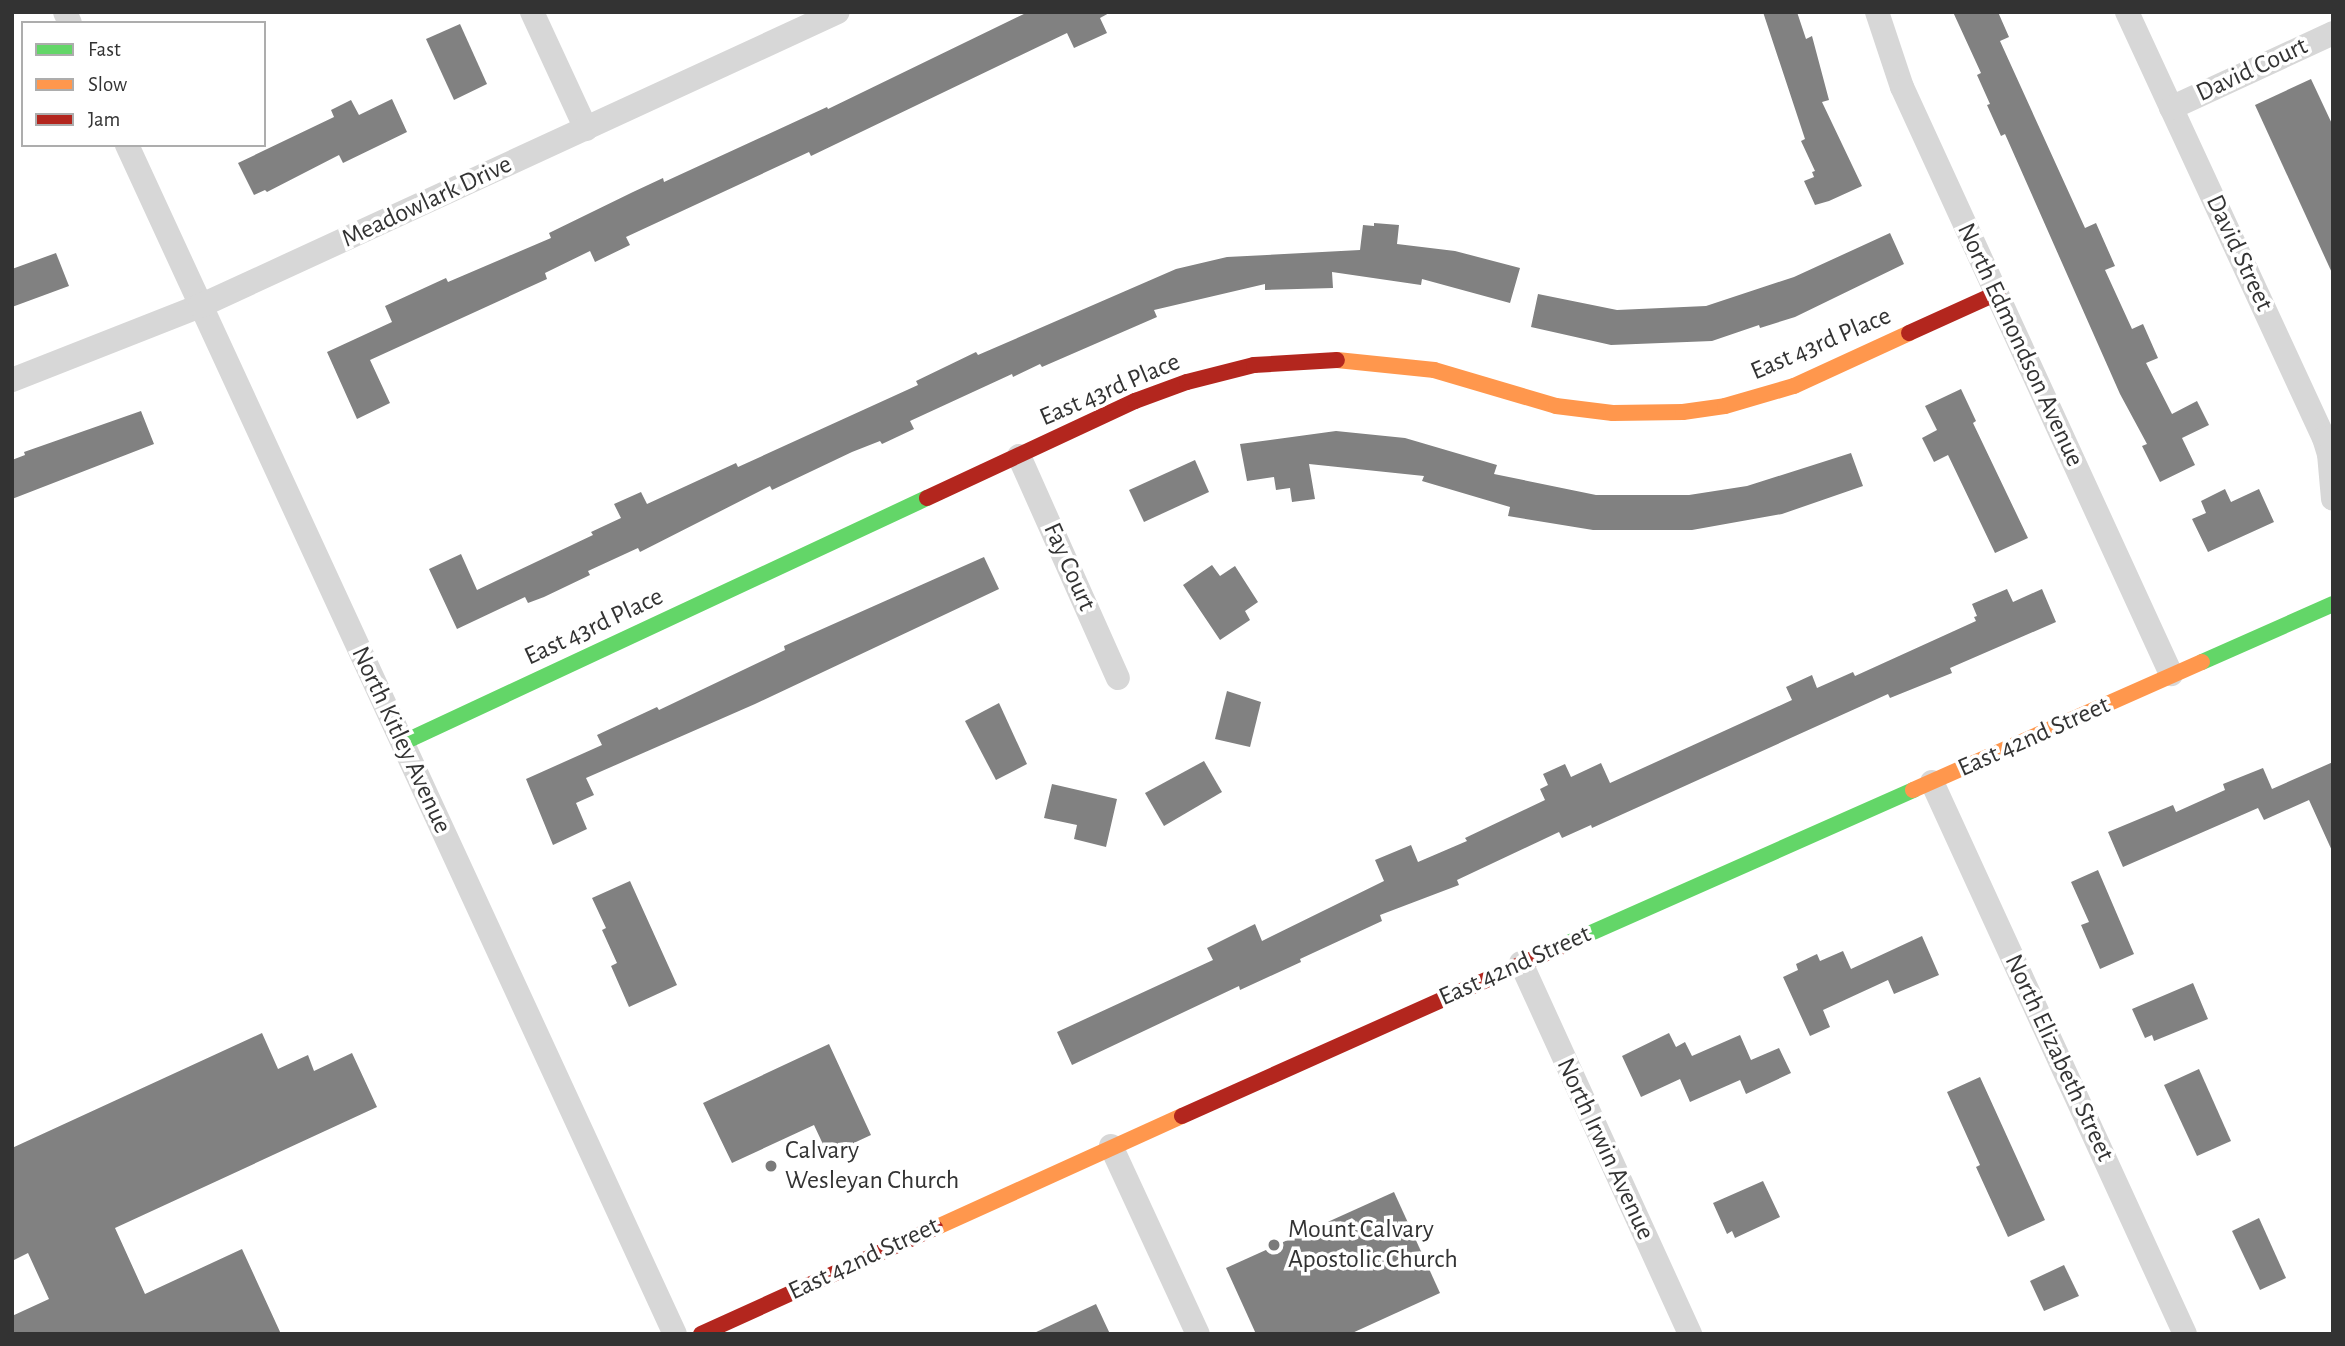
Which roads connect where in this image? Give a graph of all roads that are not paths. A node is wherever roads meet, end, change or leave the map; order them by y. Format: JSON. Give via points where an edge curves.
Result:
{"nodes":[{"id":1,"x":532,"y":12,"type":"edge"},
{"id":2,"x":838,"y":12,"type":"edge"},
{"id":3,"x":1877,"y":12,"type":"edge"},
{"id":4,"x":2127,"y":12,"type":"edge"},
{"id":5,"x":2333,"y":33,"type":"edge"},
{"id":6,"x":2172,"y":108,"type":"junction"},
{"id":7,"x":586,"y":129,"type":"junction"},
{"id":8,"x":128,"y":147,"type":"edge"},
{"id":9,"x":1997,"y":293,"type":"junction"},
{"id":10,"x":200,"y":306,"type":"junction"},
{"id":11,"x":12,"y":380,"type":"edge"},
{"id":12,"x":1019,"y":456,"type":"junction"},
{"id":13,"x":2331,"y":472,"type":"edge"},
{"id":14,"x":2333,"y":499,"type":"edge"},
{"id":15,"x":2333,"y":604,"type":"edge"},
{"id":16,"x":2171,"y":674,"type":"junction"},
{"id":17,"x":1118,"y":678,"type":"dead end"},
{"id":18,"x":402,"y":743,"type":"junction"},
{"id":19,"x":1932,"y":782,"type":"junction"},
{"id":20,"x":1521,"y":963,"type":"junction"},
{"id":21,"x":1111,"y":1146,"type":"junction"},
{"id":22,"x":675,"y":1334,"type":"edge"},
{"id":23,"x":701,"y":1334,"type":"edge"},
{"id":24,"x":1198,"y":1334,"type":"edge"},
{"id":25,"x":1690,"y":1334,"type":"edge"},
{"id":26,"x":2185,"y":1334,"type":"edge"}],
"edges":[{"from":1,"to":7,"type":"street"},
{"from":2,"to":7,"type":"street","name":"Meadowlark Drive"},
{"from":3,"to":9,"type":"street","name":"North Edmondson Avenue","via":[[1902,87]]},
{"from":4,"to":6,"type":"street","name":"David Street"},
{"from":5,"to":6,"type":"street","name":"David Court"},
{"from":6,"to":13,"type":"street","name":"David Street","via":[[2324,438]]},
{"from":7,"to":10,"type":"street","name":"Meadowlark Drive"},
{"from":8,"to":10,"type":"street","name":"North Kitley Avenue"},
{"from":9,"to":12,"type":"street","name":"East 43rd Place","via":[[1794,386],[1725,406],[1670,413],[1598,412],[1556,406],[1434,370],[1324,359],[1254,365],[1187,382],[1135,401]]},
{"from":9,"to":16,"type":"street","name":"North Edmondson Avenue"},
{"from":10,"to":11,"type":"street","name":"Meadowlark Drive"},
{"from":10,"to":18,"type":"street","name":"North Kitley Avenue"},
{"from":12,"to":17,"type":"street","name":"Fay Court"},
{"from":12,"to":18,"type":"street","name":"East 43rd Place"},
{"from":13,"to":14,"type":"street","name":"David Street"},
{"from":15,"to":16,"type":"street","name":"East 42nd Street"},
{"from":16,"to":19,"type":"street","name":"East 42nd Street"},
{"from":18,"to":22,"type":"street","name":"North Kitley Avenue"},
{"from":19,"to":20,"type":"street","name":"East 42nd Street"},
{"from":19,"to":26,"type":"street","name":"North Elizabeth Street"},
{"from":20,"to":21,"type":"street","name":"East 42nd Street"},
{"from":20,"to":25,"type":"street","name":"North Irwin Avenue"},
{"from":21,"to":23,"type":"street","name":"East 42nd Street"},
{"from":21,"to":24,"type":"street"}]}
